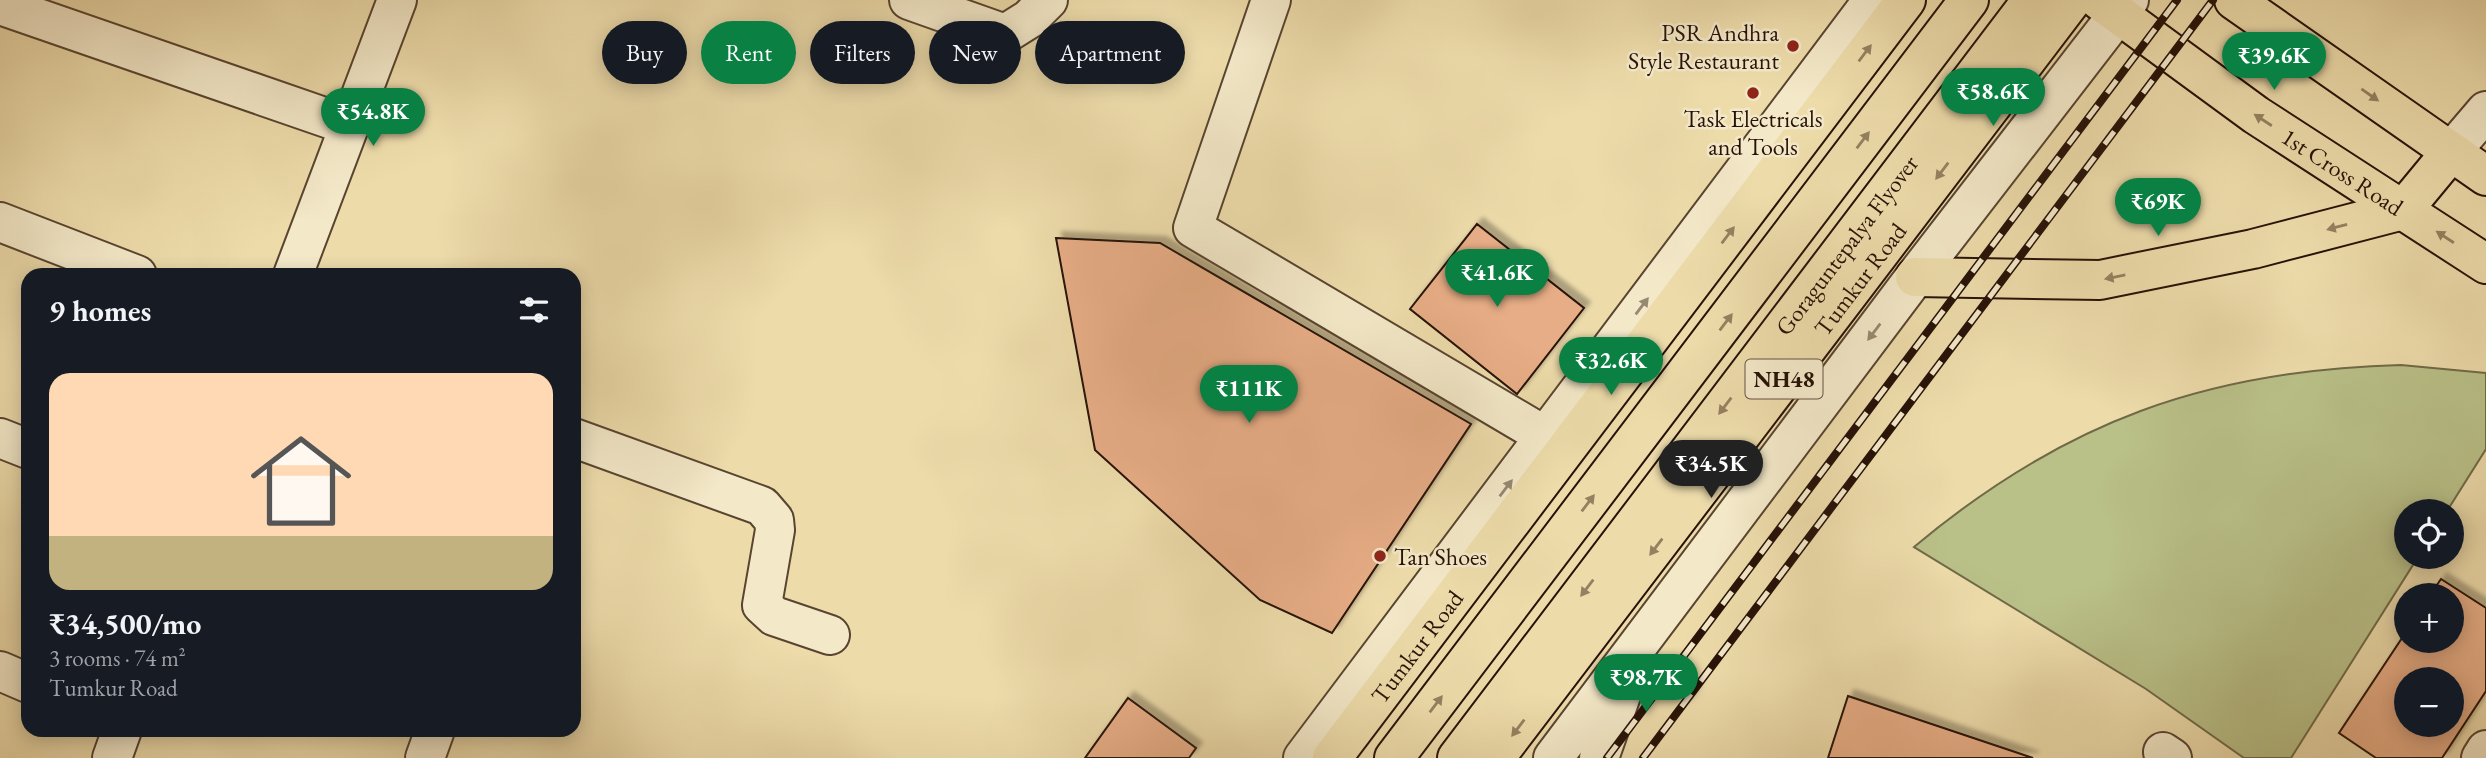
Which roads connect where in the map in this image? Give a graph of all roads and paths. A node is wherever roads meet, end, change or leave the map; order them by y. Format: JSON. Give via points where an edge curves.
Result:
{"nodes":[{"id":1,"x":397,"y":0,"type":"edge"},
{"id":2,"x":909,"y":0,"type":"edge"},
{"id":3,"x":1048,"y":0,"type":"edge"},
{"id":4,"x":1271,"y":0,"type":"edge"},
{"id":5,"x":1873,"y":0,"type":"edge"},
{"id":6,"x":1906,"y":0,"type":"edge"},
{"id":7,"x":1969,"y":0,"type":"edge"},
{"id":8,"x":2032,"y":0,"type":"edge"},
{"id":9,"x":2072,"y":0,"type":"edge"},
{"id":10,"x":2234,"y":0,"type":"edge"},
{"id":11,"x":0,"y":5,"type":"edge"},
{"id":12,"x":2115,"y":5,"type":"edge"},
{"id":13,"x":2486,"y":111,"type":"edge"},
{"id":14,"x":350,"y":126,"type":"junction"},
{"id":15,"x":2451,"y":152,"type":"junction"},
{"id":16,"x":2486,"y":176,"type":"edge"},
{"id":17,"x":2403,"y":210,"type":"junction"},
{"id":18,"x":0,"y":222,"type":"edge"},
{"id":19,"x":2486,"y":264,"type":"edge"},
{"id":20,"x":119,"y":268,"type":"edge"},
{"id":21,"x":296,"y":268,"type":"edge"},
{"id":22,"x":1915,"y":277,"type":"junction"},
{"id":23,"x":1545,"y":436,"type":"junction"},
{"id":24,"x":0,"y":438,"type":"edge"},
{"id":25,"x":581,"y":441,"type":"edge"},
{"id":26,"x":21,"y":446,"type":"edge"},
{"id":27,"x":830,"y":635,"type":"dead end"},
{"id":28,"x":1636,"y":651,"type":"junction"},
{"id":29,"x":0,"y":671,"type":"edge"},
{"id":30,"x":21,"y":680,"type":"edge"},
{"id":31,"x":120,"y":737,"type":"edge"},
{"id":32,"x":432,"y":737,"type":"edge"},
{"id":33,"x":2486,"y":750,"type":"edge"},
{"id":34,"x":112,"y":758,"type":"edge"},
{"id":35,"x":425,"y":758,"type":"edge"},
{"id":36,"x":1303,"y":758,"type":"edge"},
{"id":37,"x":1332,"y":758,"type":"edge"},
{"id":38,"x":1394,"y":758,"type":"edge"},
{"id":39,"x":1457,"y":758,"type":"edge"},
{"id":40,"x":1495,"y":758,"type":"edge"},
{"id":41,"x":1553,"y":758,"type":"edge"},
{"id":42,"x":1599,"y":758,"type":"edge"},
{"id":43,"x":2481,"y":758,"type":"edge"}],
"edges":[{"from":1,"to":14,"type":"street"},
{"from":2,"to":3,"type":"street","via":[[1005,34]]},
{"from":4,"to":23,"type":"street","via":[[1194,228]]},
{"from":23,"to":5,"type":"street","one_way":true},
{"from":37,"to":6,"type":"main road","name":"Tumkur Road","one_way":true},
{"from":38,"to":7,"type":"main road","name":"Goraguntepalya Flyover","one_way":true},
{"from":8,"to":39,"type":"main road","name":"Goraguntepalya Flyover","one_way":true},
{"from":9,"to":40,"type":"main road","name":"Tumkur Road","number":"NH48","one_way":true},
{"from":10,"to":15,"type":"main road","one_way":true},
{"from":11,"to":14,"type":"street"},
{"from":17,"to":12,"type":"main road","name":"1st Cross Road","one_way":true,"via":[[2256,116]]},
{"from":12,"to":22,"type":"street"},
{"from":13,"to":15,"type":"street"},
{"from":14,"to":21,"type":"street"},
{"from":15,"to":16,"type":"main road"},
{"from":15,"to":17,"type":"main road"},
{"from":19,"to":17,"type":"main road","name":"1st Cross Road","one_way":true},
{"from":17,"to":22,"type":"main road","one_way":true,"via":[[2253,249],[2100,280]]},
{"from":18,"to":20,"type":"street"},
{"from":22,"to":28,"type":"street","one_way":true},
{"from":36,"to":23,"type":"street","one_way":true},
{"from":24,"to":26,"type":"street"},
{"from":25,"to":27,"type":"street","via":[[762,506],[774,520],[775,530],[762,605],[774,616]]},
{"from":28,"to":41,"type":"street"},
{"from":28,"to":42,"type":"street"},
{"from":29,"to":30,"type":"street"},
{"from":31,"to":34,"type":"street"},
{"from":32,"to":35,"type":"street"},
{"from":33,"to":43,"type":"street"}]}
